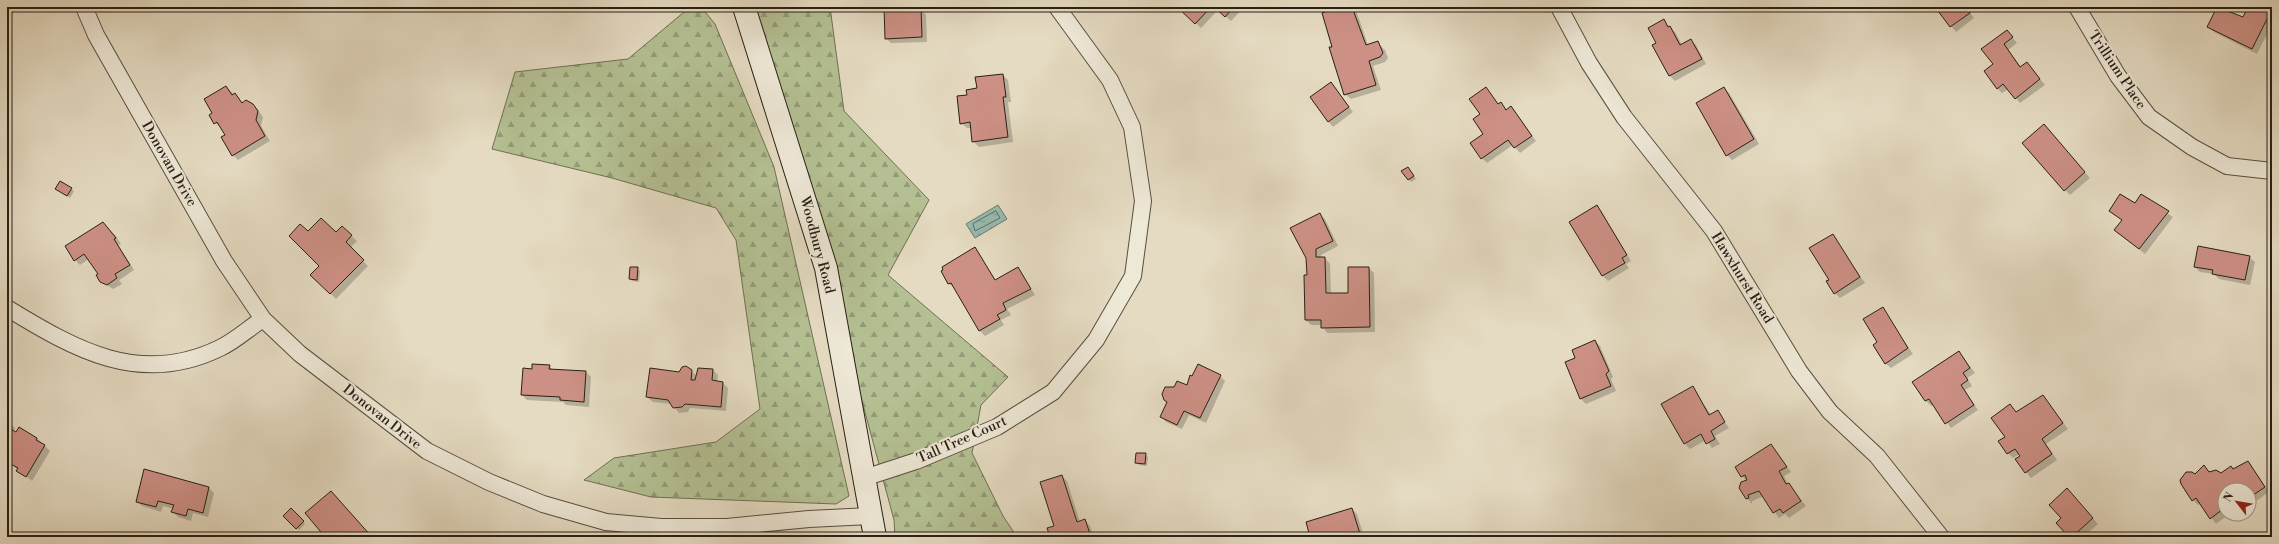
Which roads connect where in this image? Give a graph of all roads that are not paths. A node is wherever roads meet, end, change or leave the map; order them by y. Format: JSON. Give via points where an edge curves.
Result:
{"nodes":[{"id":1,"x":84,"y":7,"type":"edge"},
{"id":2,"x":744,"y":7,"type":"edge"},
{"id":3,"x":1057,"y":7,"type":"edge"},
{"id":4,"x":1559,"y":7,"type":"edge"},
{"id":5,"x":2077,"y":7,"type":"edge"},
{"id":6,"x":2272,"y":171,"type":"edge"},
{"id":7,"x":7,"y":308,"type":"edge"},
{"id":8,"x":263,"y":319,"type":"junction"},
{"id":9,"x":864,"y":478,"type":"junction"},
{"id":10,"x":870,"y":516,"type":"junction"},
{"id":11,"x":875,"y":537,"type":"edge"},
{"id":12,"x":1941,"y":537,"type":"edge"}],
"edges":[{"from":1,"to":8,"type":"street","name":"Donovan Drive","via":[[96,35],[220,254]]},
{"from":2,"to":9,"type":"main road","name":"Woodbury Road","via":[[826,268]]},
{"from":3,"to":9,"type":"street","name":"Tall Tree Court","via":[[1110,80],[1132,127],[1143,201],[1133,276],[1096,340],[1053,392],[997,427],[916,461]]},
{"from":4,"to":12,"type":"street","name":"Hawxhurst Road","via":[[1589,63],[1624,118],[1714,231],[1799,371],[1830,412],[1877,456]]},
{"from":5,"to":6,"type":"street","name":"Trillium Place","via":[[2118,76],[2150,117],[2192,147],[2227,166]]},
{"from":7,"to":8,"type":"street","via":[[77,348],[128,364],[176,363],[221,348]]},
{"from":8,"to":10,"type":"street","name":"Donovan Drive","via":[[300,354],[427,451],[489,482],[543,504],[606,522],[661,527],[728,527]]},
{"from":9,"to":10,"type":"main road","name":"Woodbury Road"},
{"from":10,"to":11,"type":"main road","name":"Woodbury Road"}]}
